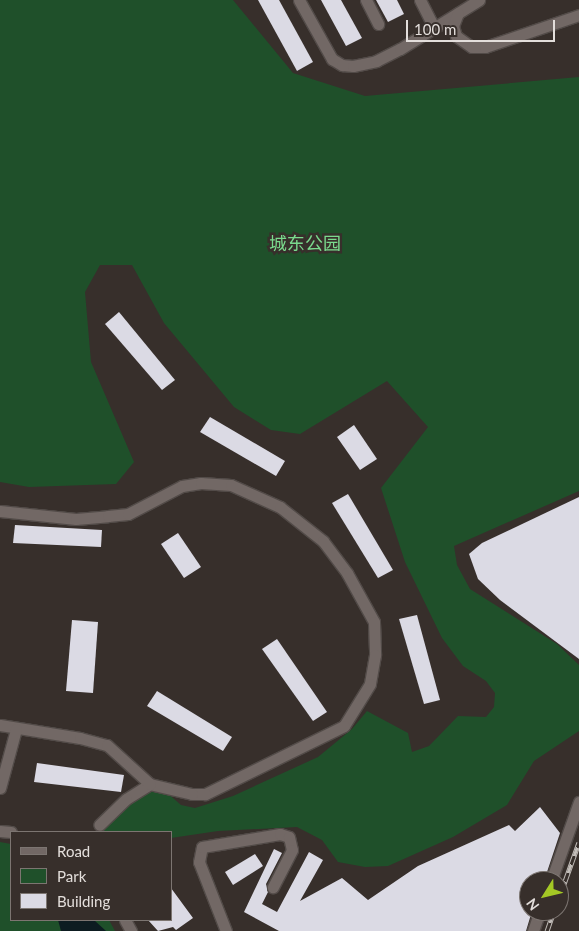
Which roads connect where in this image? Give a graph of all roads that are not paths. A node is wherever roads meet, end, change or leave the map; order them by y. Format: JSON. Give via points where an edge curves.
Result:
{"nodes":[{"id":1,"x":299,"y":0,"type":"edge"},
{"id":2,"x":366,"y":0,"type":"edge"},
{"id":3,"x":420,"y":0,"type":"edge"},
{"id":4,"x":479,"y":0,"type":"edge"},
{"id":5,"x":458,"y":13,"type":"junction"},
{"id":6,"x":579,"y":15,"type":"edge"},
{"id":7,"x":378,"y":24,"type":"dead end"},
{"id":8,"x":434,"y":28,"type":"junction"},
{"id":9,"x":0,"y":511,"type":"edge"},
{"id":10,"x":0,"y":725,"type":"edge"},
{"id":11,"x":16,"y":729,"type":"junction"},
{"id":12,"x":150,"y":784,"type":"junction"},
{"id":13,"x":0,"y":788,"type":"edge"},
{"id":14,"x":579,"y":802,"type":"edge"},
{"id":15,"x":99,"y":825,"type":"dead end"},
{"id":16,"x":555,"y":871,"type":"edge"},
{"id":17,"x":273,"y":887,"type":"dead end"},
{"id":18,"x":226,"y":931,"type":"edge"}],
"edges":[{"from":1,"to":8,"type":"street","via":[[332,59],[342,65],[376,61]]},
{"from":2,"to":7,"type":"street"},
{"from":3,"to":8,"type":"street"},
{"from":4,"to":5,"type":"street"},
{"from":5,"to":6,"type":"street","via":[[453,26],[456,36],[472,47],[486,47]]},
{"from":5,"to":8,"type":"street"},
{"from":9,"to":12,"type":"street","via":[[76,519],[128,514],[182,486],[201,483],[231,485],[280,507],[302,522],[323,541],[363,599],[374,622],[375,655],[370,684],[344,726],[205,794]]},
{"from":10,"to":11,"type":"street"},
{"from":11,"to":12,"type":"street","via":[[107,745]]},
{"from":11,"to":13,"type":"street"},
{"from":12,"to":15,"type":"street","via":[[126,799]]},
{"from":14,"to":16,"type":"street"},
{"from":17,"to":18,"type":"street","via":[[292,850],[289,836],[280,834],[202,847],[199,862]]}]}
